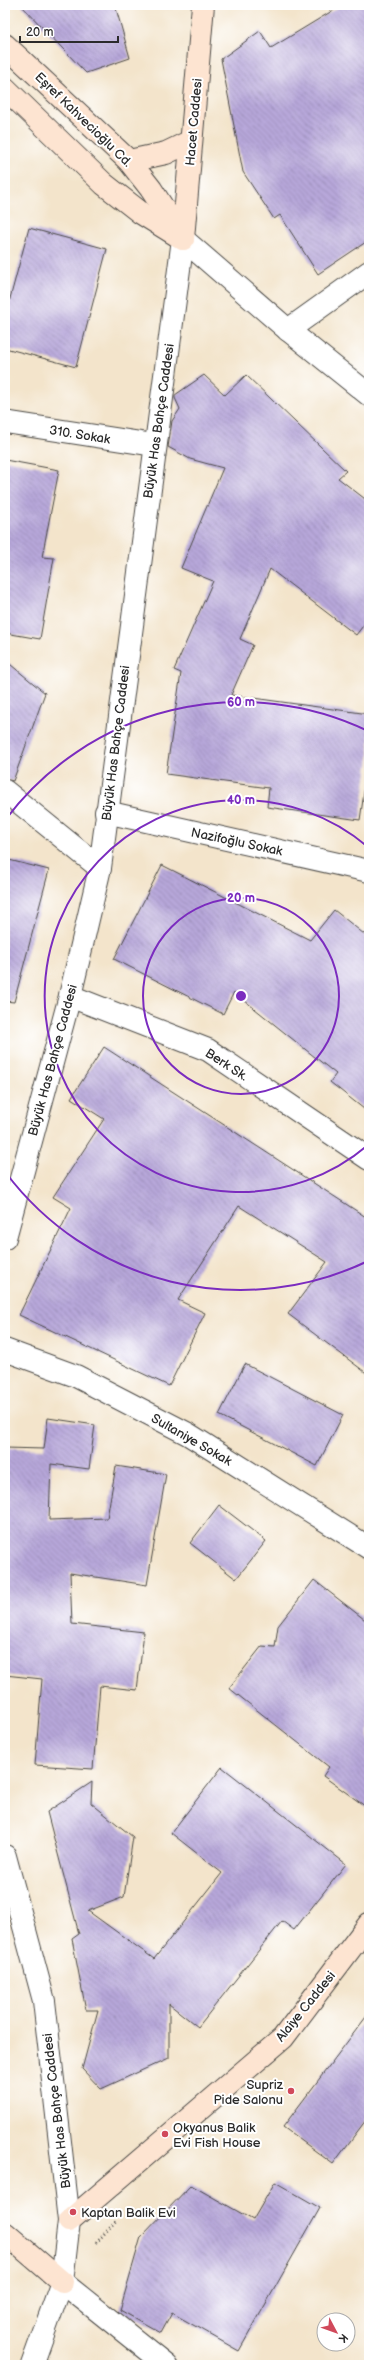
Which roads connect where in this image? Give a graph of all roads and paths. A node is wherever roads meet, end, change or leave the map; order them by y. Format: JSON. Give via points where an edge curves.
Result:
{"nodes":[{"id":1,"x":203,"y":5,"type":"edge"},
{"id":2,"x":5,"y":45,"type":"edge"},
{"id":3,"x":5,"y":88,"type":"edge"},
{"id":4,"x":191,"y":141,"type":"junction"},
{"id":5,"x":129,"y":161,"type":"junction"},
{"id":6,"x":183,"y":239,"type":"junction"},
{"id":7,"x":369,"y":272,"type":"edge"},
{"id":8,"x":288,"y":330,"type":"junction"},
{"id":9,"x":369,"y":395,"type":"edge"},
{"id":10,"x":5,"y":422,"type":"edge"},
{"id":11,"x":154,"y":445,"type":"junction"},
{"id":12,"x":5,"y":791,"type":"edge"},
{"id":13,"x":106,"y":812,"type":"junction"},
{"id":14,"x":100,"y":868,"type":"junction"},
{"id":15,"x":369,"y":870,"type":"edge"},
{"id":16,"x":70,"y":996,"type":"junction"},
{"id":17,"x":369,"y":1159,"type":"edge"},
{"id":18,"x":5,"y":1238,"type":"edge"},
{"id":19,"x":5,"y":1350,"type":"edge"},
{"id":20,"x":369,"y":1548,"type":"edge"},
{"id":21,"x":5,"y":1856,"type":"edge"},
{"id":22,"x":369,"y":1924,"type":"edge"},
{"id":23,"x":69,"y":2221,"type":"junction"},
{"id":24,"x":5,"y":2233,"type":"edge"},
{"id":25,"x":62,"y":2282,"type":"junction"},
{"id":26,"x":32,"y":2365,"type":"edge"},
{"id":27,"x":166,"y":2365,"type":"edge"}],
"edges":[{"from":1,"to":4,"type":"street","name":"Hacet Caddesi"},
{"from":2,"to":5,"type":"street","name":"Eşref Kahvecioğlu Cd."},
{"from":3,"to":6,"type":"street","name":"Eşref Kahvecioğlu Cd.","via":[[104,184],[141,213]]},
{"from":4,"to":5,"type":"street","via":[[166,154]]},
{"from":4,"to":6,"type":"street","name":"Hacet Caddesi"},
{"from":5,"to":6,"type":"street","name":"Eşref Kahvecioğlu Cd."},
{"from":6,"to":8,"type":"street","name":"Eşref Kahvecioğlu Cd."},
{"from":6,"to":11,"type":"street","name":"Büyük Has Bahçe Caddesi"},
{"from":7,"to":8,"type":"street"},
{"from":8,"to":9,"type":"street","name":"Eşref Kahvecioğlu Cd."},
{"from":10,"to":11,"type":"street","name":"310. Sokak"},
{"from":11,"to":13,"type":"street","name":"Büyük Has Bahçe Caddesi"},
{"from":12,"to":14,"type":"street"},
{"from":13,"to":14,"type":"street","name":"Büyük Has Bahçe Caddesi"},
{"from":13,"to":15,"type":"street","name":"Nazifoğlu Sokak"},
{"from":14,"to":16,"type":"street","name":"Büyük Has Bahçe Caddesi"},
{"from":16,"to":17,"type":"street","name":"Berk Sk.","via":[[208,1050]]},
{"from":16,"to":18,"type":"street","name":"Büyük Has Bahçe Caddesi"},
{"from":19,"to":20,"type":"street","name":"Sultaniye Sokak","via":[[76,1376],[188,1434]]},
{"from":21,"to":23,"type":"street","name":"Büyük Has Bahçe Caddesi","via":[[44,2001]]},
{"from":22,"to":23,"type":"street","name":"Alaiye Caddesi","via":[[283,2038]]},
{"from":23,"to":25,"type":"street","name":"Büyük Has Bahçe Caddesi"},
{"from":24,"to":25,"type":"street"},
{"from":25,"to":26,"type":"street","name":"Büyük Has Bahçe Caddesi"},
{"from":25,"to":27,"type":"street"}]}
